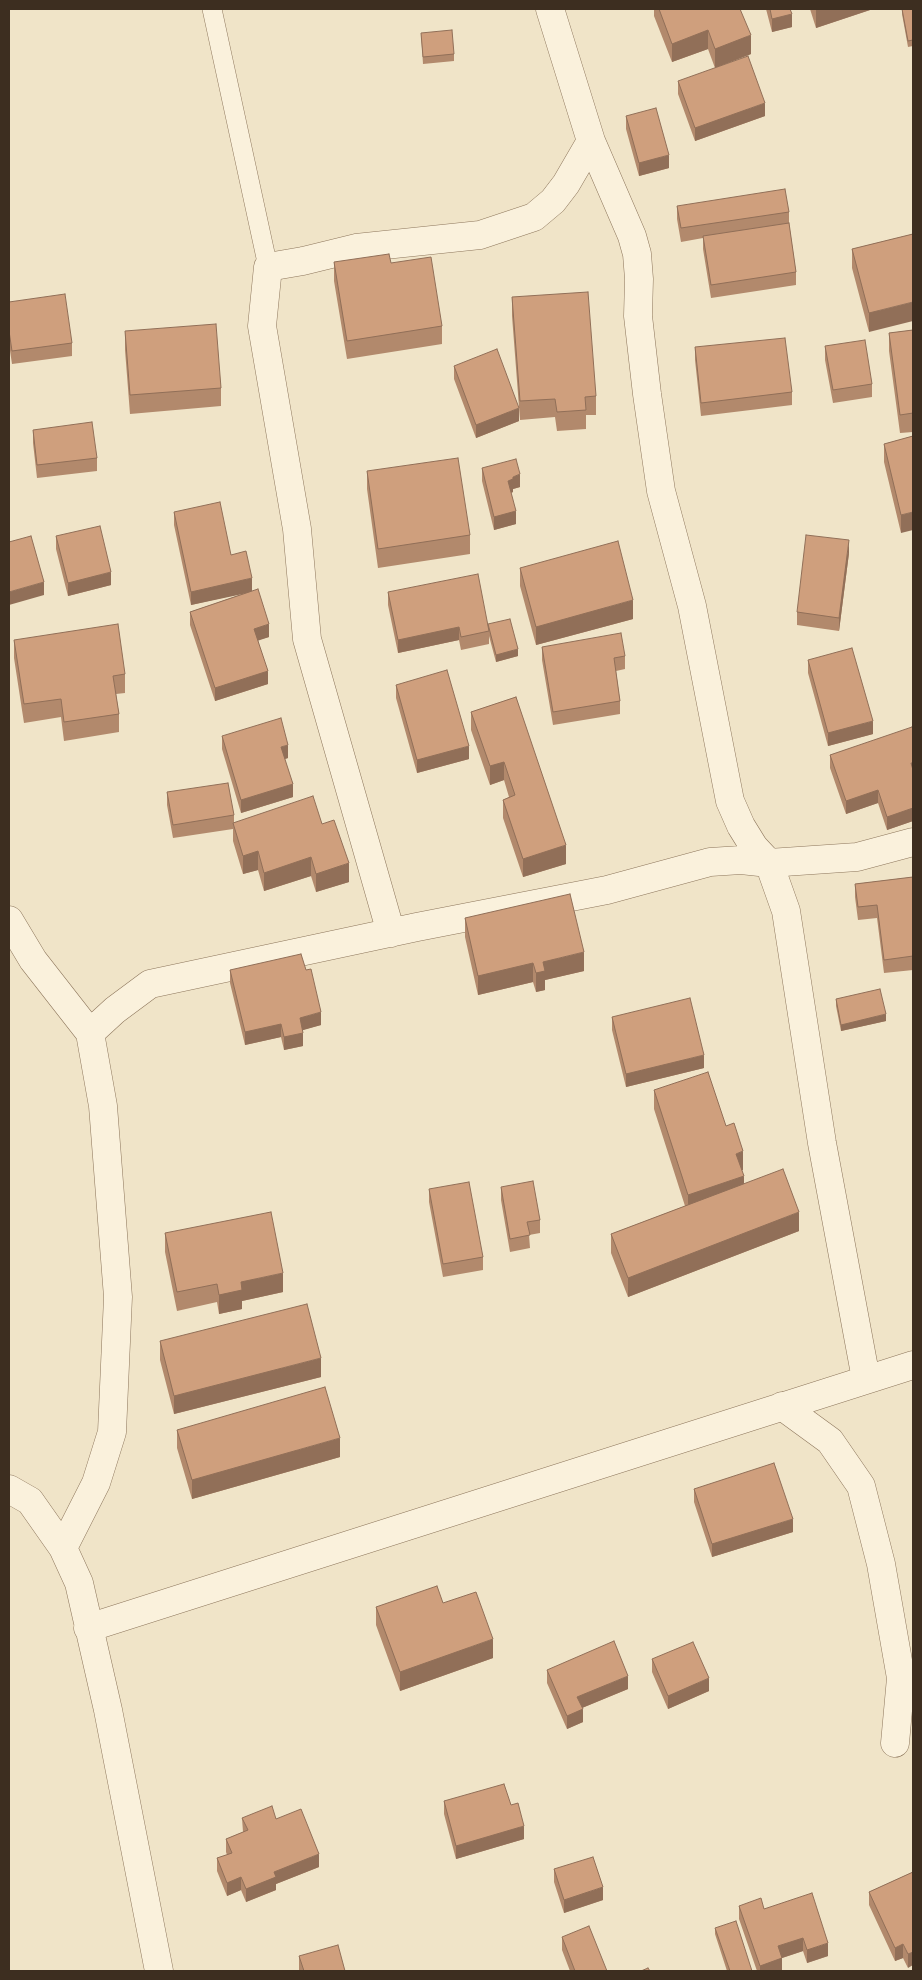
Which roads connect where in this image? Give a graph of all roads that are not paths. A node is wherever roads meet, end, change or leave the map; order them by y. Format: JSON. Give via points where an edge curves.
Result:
{"nodes":[{"id":1,"x":212,"y":9,"type":"edge"},
{"id":2,"x":550,"y":9,"type":"edge"},
{"id":3,"x":591,"y":141,"type":"junction"},
{"id":4,"x":268,"y":267,"type":"junction"},
{"id":5,"x":913,"y":842,"type":"edge"},
{"id":6,"x":769,"y":863,"type":"junction"},
{"id":7,"x":9,"y":920,"type":"edge"},
{"id":8,"x":391,"y":933,"type":"junction"},
{"id":9,"x":90,"y":1033,"type":"junction"},
{"id":10,"x":913,"y":1365,"type":"edge"},
{"id":11,"x":866,"y":1379,"type":"junction"},
{"id":12,"x":782,"y":1406,"type":"junction"},
{"id":13,"x":9,"y":1489,"type":"edge"},
{"id":14,"x":63,"y":1548,"type":"junction"},
{"id":15,"x":88,"y":1628,"type":"junction"},
{"id":16,"x":895,"y":1743,"type":"dead end"},
{"id":17,"x":159,"y":1971,"type":"edge"}],
"edges":[{"from":1,"to":4,"type":"lane"},
{"from":2,"to":3,"type":"street"},
{"from":3,"to":4,"type":"street","via":[[553,201],[527,220],[480,235],[356,248]]},
{"from":3,"to":6,"type":"street","via":[[637,254],[639,326],[661,491],[692,606],[730,801],[754,847]]},
{"from":4,"to":8,"type":"street","via":[[262,326],[297,529],[307,639]]},
{"from":5,"to":6,"type":"street","via":[[857,858]]},
{"from":6,"to":8,"type":"street","via":[[741,860],[710,862],[607,890]]},
{"from":6,"to":11,"type":"street","via":[[786,911],[822,1143]]},
{"from":7,"to":9,"type":"street","via":[[33,960]]},
{"from":8,"to":9,"type":"street","via":[[150,984]]},
{"from":9,"to":14,"type":"street","via":[[103,1106],[118,1297],[112,1432],[96,1483]]},
{"from":10,"to":11,"type":"street"},
{"from":11,"to":12,"type":"street"},
{"from":12,"to":15,"type":"street"},
{"from":12,"to":16,"type":"street","via":[[830,1440],[861,1486],[881,1564],[901,1678]]},
{"from":13,"to":14,"type":"street","via":[[30,1501]]},
{"from":14,"to":15,"type":"street","via":[[79,1583]]},
{"from":15,"to":17,"type":"street","via":[[110,1719]]}]}
